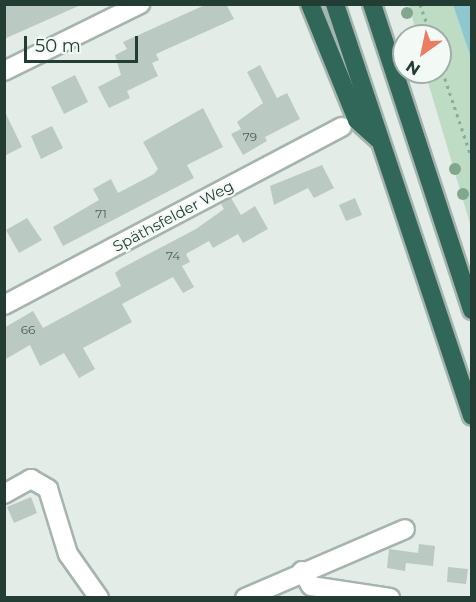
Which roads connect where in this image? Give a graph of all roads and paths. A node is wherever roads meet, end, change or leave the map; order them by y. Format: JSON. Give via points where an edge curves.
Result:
{"nodes":[{"id":1,"x":140,"y":4,"type":"edge"},
{"id":2,"x":310,"y":4,"type":"edge"},
{"id":3,"x":335,"y":4,"type":"edge"},
{"id":4,"x":372,"y":4,"type":"edge"},
{"id":5,"x":384,"y":4,"type":"edge"},
{"id":6,"x":420,"y":4,"type":"edge"},
{"id":7,"x":378,"y":24,"type":"junction"},
{"id":8,"x":427,"y":24,"type":"edge"},
{"id":9,"x":4,"y":71,"type":"edge"},
{"id":10,"x":447,"y":84,"type":"edge"},
{"id":11,"x":342,"y":127,"type":"dead end"},
{"id":12,"x":379,"y":140,"type":"junction"},
{"id":13,"x":471,"y":159,"type":"edge"},
{"id":14,"x":4,"y":305,"type":"edge"},
{"id":15,"x":471,"y":310,"type":"edge"},
{"id":16,"x":471,"y":416,"type":"edge"},
{"id":17,"x":4,"y":494,"type":"edge"},
{"id":18,"x":405,"y":529,"type":"dead end"},
{"id":19,"x":302,"y":571,"type":"junction"},
{"id":20,"x":99,"y":597,"type":"edge"},
{"id":21,"x":245,"y":597,"type":"edge"},
{"id":22,"x":390,"y":597,"type":"edge"}],
"edges":[{"from":1,"to":9,"type":"street"},
{"from":2,"to":12,"type":"highway","via":[[357,120]]},
{"from":3,"to":12,"type":"highway"},
{"from":4,"to":7,"type":"highway"},
{"from":5,"to":7,"type":"highway"},
{"from":6,"to":8,"type":"path"},
{"from":7,"to":15,"type":"highway"},
{"from":10,"to":13,"type":"path"},
{"from":11,"to":14,"type":"street","name":"Späthsfelder Weg"},
{"from":12,"to":16,"type":"highway"},
{"from":17,"to":20,"type":"street","via":[[31,479],[48,489],[68,554]]},
{"from":18,"to":19,"type":"street"},
{"from":19,"to":21,"type":"street"},
{"from":19,"to":22,"type":"street","via":[[312,586]]}]}
